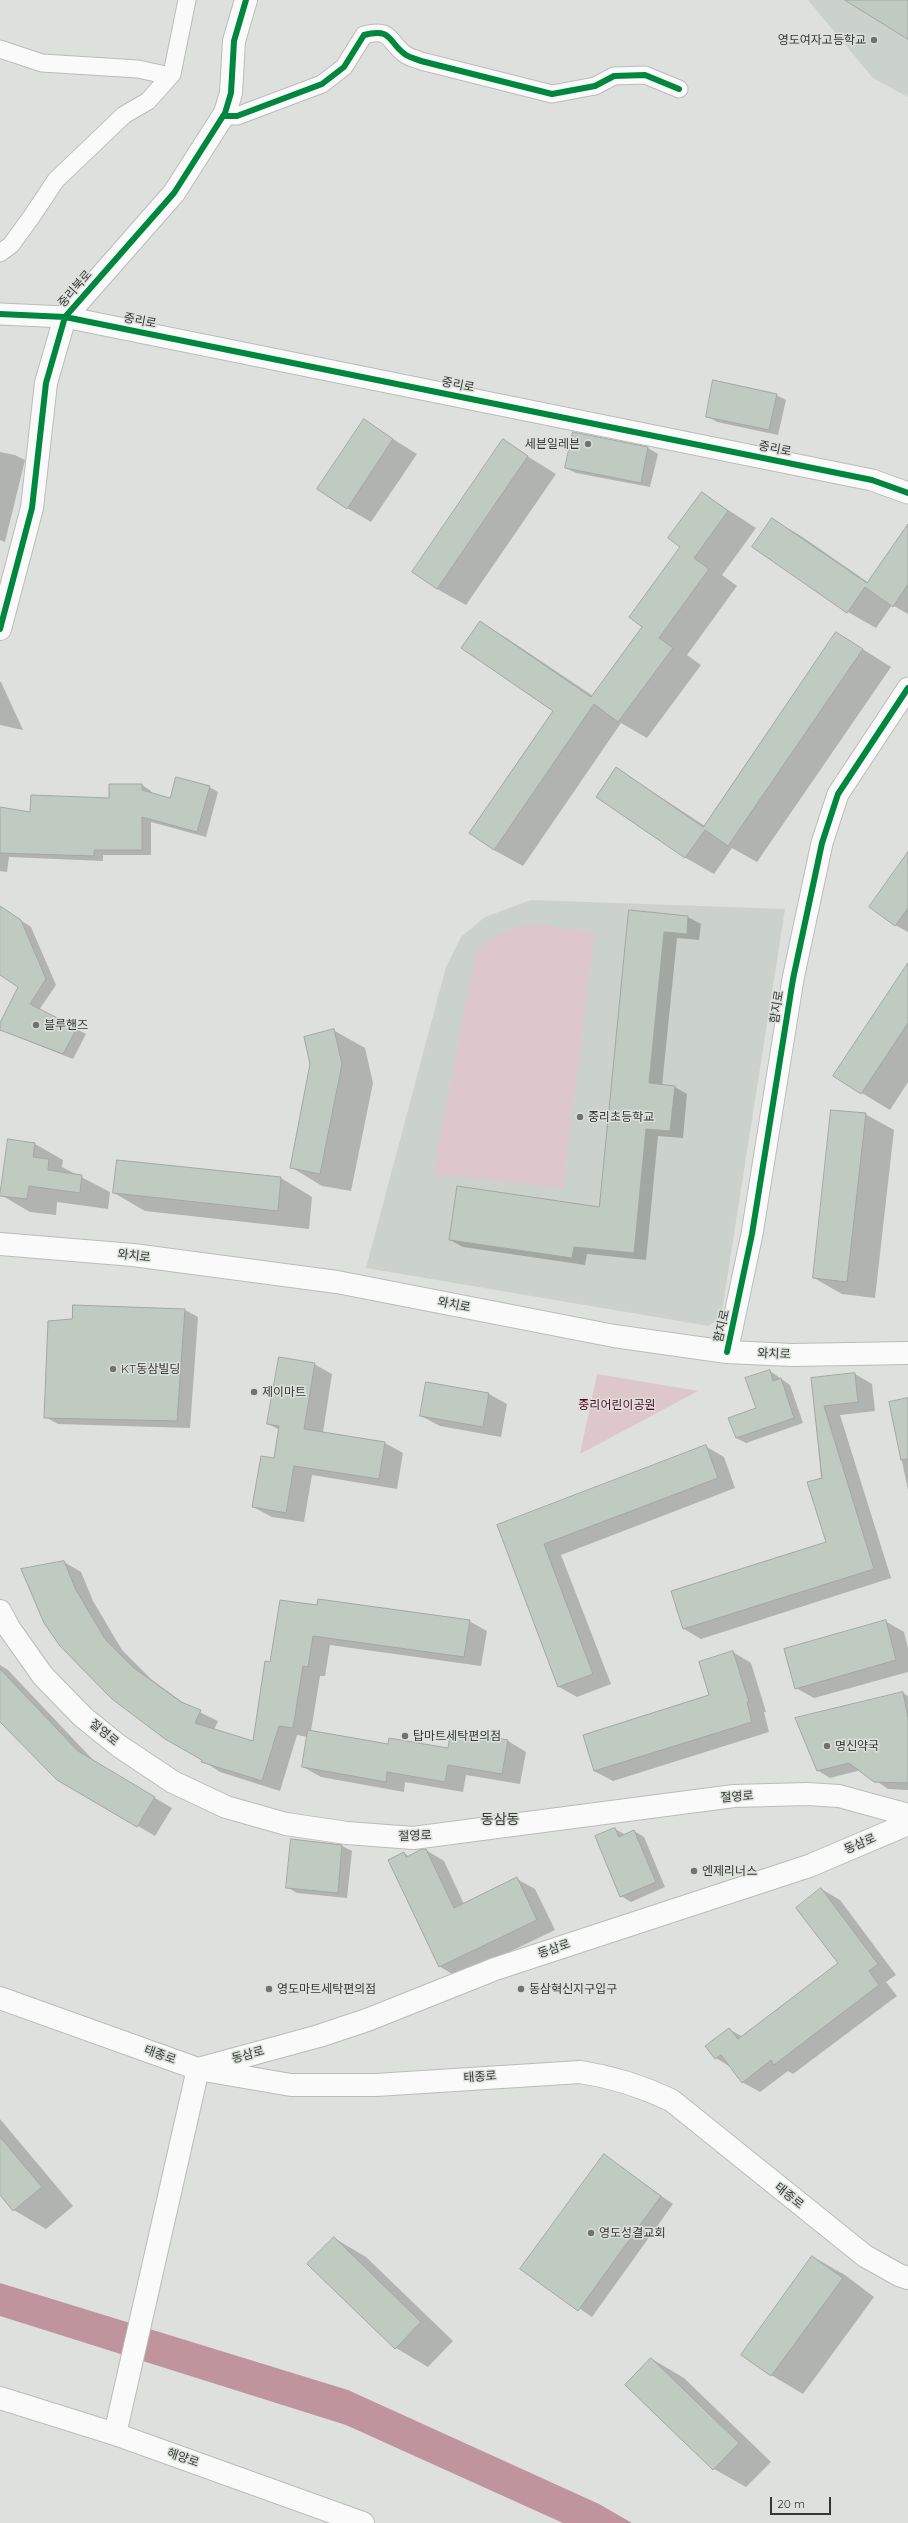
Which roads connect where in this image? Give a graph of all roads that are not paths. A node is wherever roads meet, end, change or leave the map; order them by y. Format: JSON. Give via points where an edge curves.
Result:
{"nodes":[{"id":1,"x":188,"y":0,"type":"edge"},
{"id":2,"x":246,"y":0,"type":"edge"},
{"id":3,"x":0,"y":49,"type":"edge"},
{"id":4,"x":170,"y":76,"type":"junction"},
{"id":5,"x":680,"y":89,"type":"dead end"},
{"id":6,"x":223,"y":116,"type":"junction"},
{"id":7,"x":0,"y":253,"type":"edge"},
{"id":8,"x":0,"y":314,"type":"edge"},
{"id":9,"x":65,"y":317,"type":"junction"},
{"id":10,"x":908,"y":493,"type":"edge"},
{"id":11,"x":0,"y":629,"type":"edge"},
{"id":12,"x":908,"y":688,"type":"edge"},
{"id":13,"x":0,"y":1244,"type":"edge"},
{"id":14,"x":727,"y":1352,"type":"junction"},
{"id":15,"x":908,"y":1353,"type":"edge"},
{"id":16,"x":0,"y":1611,"type":"edge"},
{"id":17,"x":908,"y":1815,"type":"edge"},
{"id":18,"x":908,"y":1824,"type":"edge"},
{"id":19,"x":0,"y":1998,"type":"edge"},
{"id":20,"x":198,"y":2069,"type":"junction"},
{"id":21,"x":908,"y":2278,"type":"edge"},
{"id":22,"x":0,"y":2398,"type":"edge"},
{"id":23,"x":115,"y":2434,"type":"junction"},
{"id":24,"x":363,"y":2523,"type":"edge"}],
"edges":[{"from":1,"to":4,"type":"street","via":[[178,51]]},
{"from":2,"to":6,"type":"main road","name":"중리북로","via":[[234,41],[231,93]]},
{"from":3,"to":4,"type":"street","via":[[42,63],[138,69]]},
{"from":4,"to":7,"type":"street","via":[[148,101],[124,115],[62,174],[15,239]]},
{"from":5,"to":6,"type":"street","via":[[645,75],[614,76],[594,86],[552,94],[421,61],[406,55],[388,35],[377,32],[364,35],[344,67],[322,84],[237,116]]},
{"from":6,"to":9,"type":"main road","name":"중리북로","via":[[174,193]]},
{"from":8,"to":9,"type":"street","name":"중리로"},
{"from":9,"to":10,"type":"street","name":"중리로","via":[[872,480]]},
{"from":9,"to":11,"type":"main road","name":"중리북로","via":[[46,383],[32,508]]},
{"from":12,"to":14,"type":"street","name":"함지로","via":[[838,794],[822,843],[793,979],[752,1234]]},
{"from":13,"to":14,"type":"main road","name":"와치로","via":[[133,1255],[337,1282],[614,1336]]},
{"from":14,"to":15,"type":"main road","name":"와치로","via":[[792,1355]]},
{"from":16,"to":17,"type":"main road","name":"절영로","via":[[43,1676],[83,1717],[119,1746],[173,1782],[219,1804],[286,1824],[347,1833],[413,1838],[734,1796],[785,1795],[839,1796]]},
{"from":18,"to":20,"type":"main road","name":"동삼로","via":[[808,1866],[503,1966],[367,2020],[319,2036]]},
{"from":19,"to":20,"type":"main road","name":"태종로"},
{"from":20,"to":21,"type":"main road","name":"태종로","via":[[291,2085],[376,2085],[580,2072],[610,2076],[638,2084],[671,2100],[690,2114],[865,2256]]},
{"from":20,"to":23,"type":"main road"},
{"from":22,"to":23,"type":"main road","name":"해양로"},
{"from":23,"to":24,"type":"main road","name":"해양로"}]}
